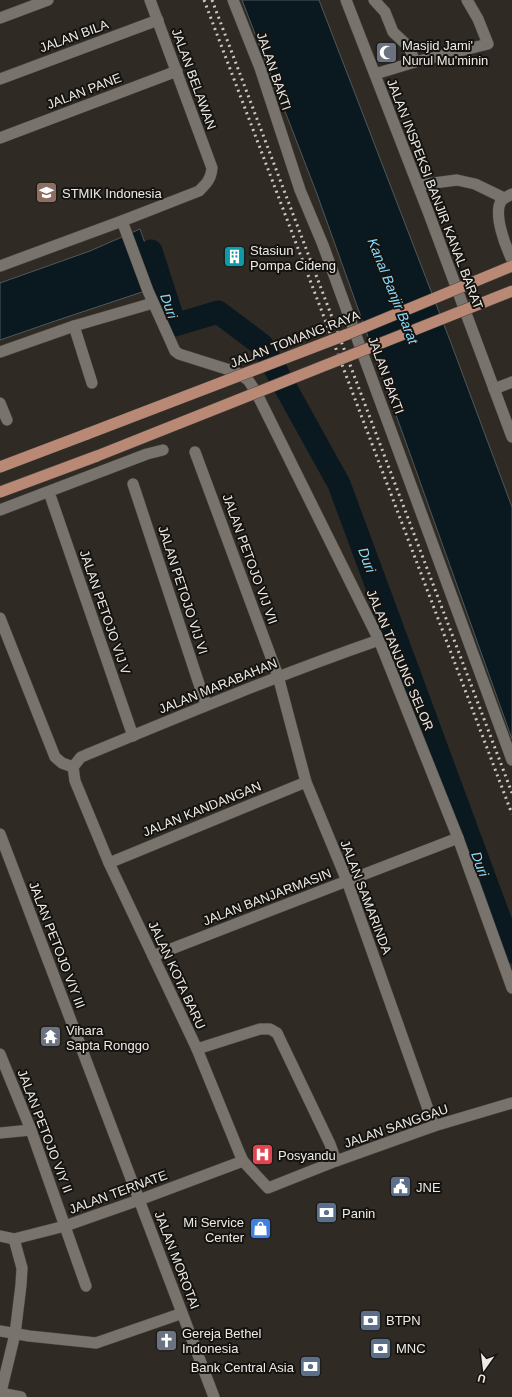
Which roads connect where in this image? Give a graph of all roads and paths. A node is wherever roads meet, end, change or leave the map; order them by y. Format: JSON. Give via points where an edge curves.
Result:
{"nodes":[{"id":1,"x":48,"y":0,"type":"edge"},
{"id":2,"x":150,"y":0,"type":"edge"},
{"id":3,"x":233,"y":0,"type":"edge"},
{"id":4,"x":347,"y":0,"type":"edge"},
{"id":5,"x":374,"y":0,"type":"edge"},
{"id":6,"x":467,"y":0,"type":"edge"},
{"id":7,"x":0,"y":18,"type":"edge"},
{"id":8,"x":158,"y":20,"type":"junction"},
{"id":9,"x":415,"y":62,"type":"junction"},
{"id":10,"x":177,"y":71,"type":"junction"},
{"id":11,"x":375,"y":74,"type":"junction"},
{"id":12,"x":0,"y":79,"type":"edge"},
{"id":13,"x":0,"y":138,"type":"edge"},
{"id":14,"x":418,"y":185,"type":"junction"},
{"id":15,"x":508,"y":196,"type":"edge"},
{"id":16,"x":122,"y":224,"type":"junction"},
{"id":17,"x":512,"y":260,"type":"edge"},
{"id":18,"x":0,"y":266,"type":"edge"},
{"id":19,"x":512,"y":266,"type":"edge"},
{"id":20,"x":512,"y":291,"type":"edge"},
{"id":21,"x":153,"y":303,"type":"junction"},
{"id":22,"x":74,"y":326,"type":"junction"},
{"id":23,"x":0,"y":352,"type":"edge"},
{"id":24,"x":512,"y":382,"type":"edge"},
{"id":25,"x":92,"y":383,"type":"dead end"},
{"id":26,"x":494,"y":389,"type":"junction"},
{"id":27,"x":0,"y":403,"type":"edge"},
{"id":28,"x":7,"y":420,"type":"dead end"},
{"id":29,"x":512,"y":437,"type":"edge"},
{"id":30,"x":163,"y":450,"type":"dead end"},
{"id":31,"x":195,"y":452,"type":"dead end"},
{"id":32,"x":0,"y":467,"type":"edge"},
{"id":33,"x":132,"y":484,"type":"dead end"},
{"id":34,"x":0,"y":492,"type":"edge"},
{"id":35,"x":51,"y":498,"type":"dead end"},
{"id":36,"x":0,"y":510,"type":"edge"},
{"id":37,"x":0,"y":618,"type":"edge"},
{"id":38,"x":379,"y":640,"type":"junction"},
{"id":39,"x":278,"y":676,"type":"junction"},
{"id":40,"x":206,"y":705,"type":"junction"},
{"id":41,"x":133,"y":736,"type":"junction"},
{"id":42,"x":512,"y":760,"type":"edge"},
{"id":43,"x":73,"y":767,"type":"junction"},
{"id":44,"x":306,"y":782,"type":"junction"},
{"id":45,"x":0,"y":834,"type":"edge"},
{"id":46,"x":458,"y":838,"type":"junction"},
{"id":47,"x":109,"y":863,"type":"junction"},
{"id":48,"x":347,"y":881,"type":"junction"},
{"id":49,"x":153,"y":956,"type":"junction"},
{"id":50,"x":512,"y":988,"type":"edge"},
{"id":51,"x":196,"y":1049,"type":"junction"},
{"id":52,"x":0,"y":1054,"type":"edge"},
{"id":53,"x":512,"y":1103,"type":"edge"},
{"id":54,"x":434,"y":1126,"type":"junction"},
{"id":55,"x":31,"y":1130,"type":"junction"},
{"id":56,"x":0,"y":1133,"type":"edge"},
{"id":57,"x":243,"y":1161,"type":"junction"},
{"id":58,"x":336,"y":1161,"type":"junction"},
{"id":59,"x":268,"y":1188,"type":"joint"},
{"id":60,"x":139,"y":1200,"type":"junction"},
{"id":61,"x":65,"y":1226,"type":"junction"},
{"id":62,"x":0,"y":1236,"type":"edge"},
{"id":63,"x":14,"y":1239,"type":"junction"},
{"id":64,"x":86,"y":1286,"type":"dead end"},
{"id":65,"x":177,"y":1315,"type":"dead end"},
{"id":66,"x":0,"y":1331,"type":"edge"},
{"id":67,"x":15,"y":1334,"type":"junction"},
{"id":68,"x":0,"y":1394,"type":"edge"},
{"id":69,"x":21,"y":1397,"type":"edge"},
{"id":70,"x":214,"y":1397,"type":"edge"}],
"edges":[{"from":1,"to":7,"type":"street"},
{"from":2,"to":8,"type":"street","name":"JALAN BELAWAN"},
{"from":3,"to":42,"type":"street","name":"JALAN BAKTI","via":[[260,68],[300,190],[360,342]]},
{"from":4,"to":11,"type":"street","name":"JALAN INSPEKSI BANJIR KANAL BARAT"},
{"from":5,"to":9,"type":"street","via":[[385,12],[393,32],[409,47]]},
{"from":6,"to":9,"type":"street","via":[[478,18],[488,44]]},
{"from":8,"to":10,"type":"street","name":"JALAN BELAWAN"},
{"from":8,"to":12,"type":"street","name":"JALAN BILA"},
{"from":9,"to":11,"type":"street"},
{"from":10,"to":13,"type":"street","name":"JALAN PANE"},
{"from":10,"to":16,"type":"street","name":"JALAN BELAWAN","via":[[212,168],[211,176],[200,191]]},
{"from":11,"to":14,"type":"street","name":"JALAN INSPEKSI BANJIR KANAL BARAT"},
{"from":14,"to":15,"type":"street","via":[[457,180]]},
{"from":14,"to":26,"type":"street","name":"JALAN INSPEKSI BANJIR KANAL BARAT"},
{"from":15,"to":17,"type":"street","via":[[500,202],[499,220]]},
{"from":16,"to":18,"type":"street"},
{"from":16,"to":21,"type":"street","name":"JALAN TANJUNG SELOR"},
{"from":19,"to":32,"type":"main road","name":"JALAN TOMANG RAYA","bridge":true,"via":[[348,334]]},
{"from":20,"to":34,"type":"main road","bridge":true},
{"from":21,"to":22,"type":"street"},
{"from":21,"to":38,"type":"street","name":"JALAN TANJUNG SELOR","via":[[178,354],[236,372],[248,380],[270,419]]},
{"from":22,"to":23,"type":"street"},
{"from":22,"to":25,"type":"street"},
{"from":24,"to":26,"type":"street"},
{"from":26,"to":29,"type":"street","name":"JALAN INSPEKSI BANJIR KANAL BARAT"},
{"from":27,"to":28,"type":"street"},
{"from":30,"to":36,"type":"street"},
{"from":31,"to":39,"type":"street","name":"JALAN PETOJO VIJ VII"},
{"from":33,"to":40,"type":"street","name":"JALAN PETOJO VIJ VI"},
{"from":35,"to":41,"type":"street","name":"JALAN PETOJO VIJ V"},
{"from":37,"to":43,"type":"street","via":[[55,757]]},
{"from":38,"to":39,"type":"street","name":"JALAN MARABAHAN"},
{"from":38,"to":46,"type":"street","name":"JALAN TANJUNG SELOR"},
{"from":39,"to":40,"type":"street","name":"JALAN MARABAHAN"},
{"from":39,"to":44,"type":"street","name":"JALAN SAMARINDA"},
{"from":40,"to":41,"type":"street","name":"JALAN MARABAHAN"},
{"from":41,"to":43,"type":"street","name":"JALAN MARABAHAN","via":[[81,757]]},
{"from":43,"to":47,"type":"street","name":"JALAN KOTA BARU","via":[[75,781]]},
{"from":44,"to":47,"type":"street","name":"JALAN KANDANGAN"},
{"from":44,"to":48,"type":"street","name":"JALAN SAMARINDA"},
{"from":45,"to":60,"type":"street","name":"JALAN PETOJO VIY III"},
{"from":46,"to":48,"type":"street","name":"JALAN BANJARMASIN"},
{"from":46,"to":50,"type":"street","name":"JALAN TANJUNG SELOR"},
{"from":47,"to":49,"type":"street","name":"JALAN KOTA BARU"},
{"from":48,"to":49,"type":"street","name":"JALAN BANJARMASIN"},
{"from":48,"to":54,"type":"street","name":"JALAN SAMARINDA"},
{"from":49,"to":51,"type":"street","name":"JALAN KOTA BARU"},
{"from":51,"to":57,"type":"street","name":"JALAN KOTA BARU"},
{"from":51,"to":58,"type":"street","via":[[260,1029],[270,1029],[277,1033]]},
{"from":52,"to":55,"type":"street","name":"JALAN PETOJO VIY II"},
{"from":53,"to":54,"type":"street","name":"JALAN SANGGAU"},
{"from":54,"to":58,"type":"street","name":"JALAN SANGGAU"},
{"from":55,"to":56,"type":"street"},
{"from":55,"to":61,"type":"street","name":"JALAN PETOJO VIY II"},
{"from":57,"to":59,"type":"street","name":"JALAN KOTA BARU"},
{"from":57,"to":60,"type":"street","name":"JALAN TERNATE"},
{"from":58,"to":59,"type":"street","name":"JALAN SANGGAU"},
{"from":60,"to":61,"type":"street","name":"JALAN TERNATE"},
{"from":60,"to":70,"type":"street","name":"JALAN MOROTAI"},
{"from":61,"to":63,"type":"street","name":"JALAN TERNATE"},
{"from":61,"to":64,"type":"street","name":"JALAN PETOJO VIY II"},
{"from":62,"to":63,"type":"street","name":"JALAN TERNATE"},
{"from":63,"to":67,"type":"street","via":[[22,1268]]},
{"from":65,"to":67,"type":"street","via":[[96,1343]]},
{"from":66,"to":67,"type":"street"},
{"from":67,"to":68,"type":"street"},
{"from":68,"to":69,"type":"street"}]}
